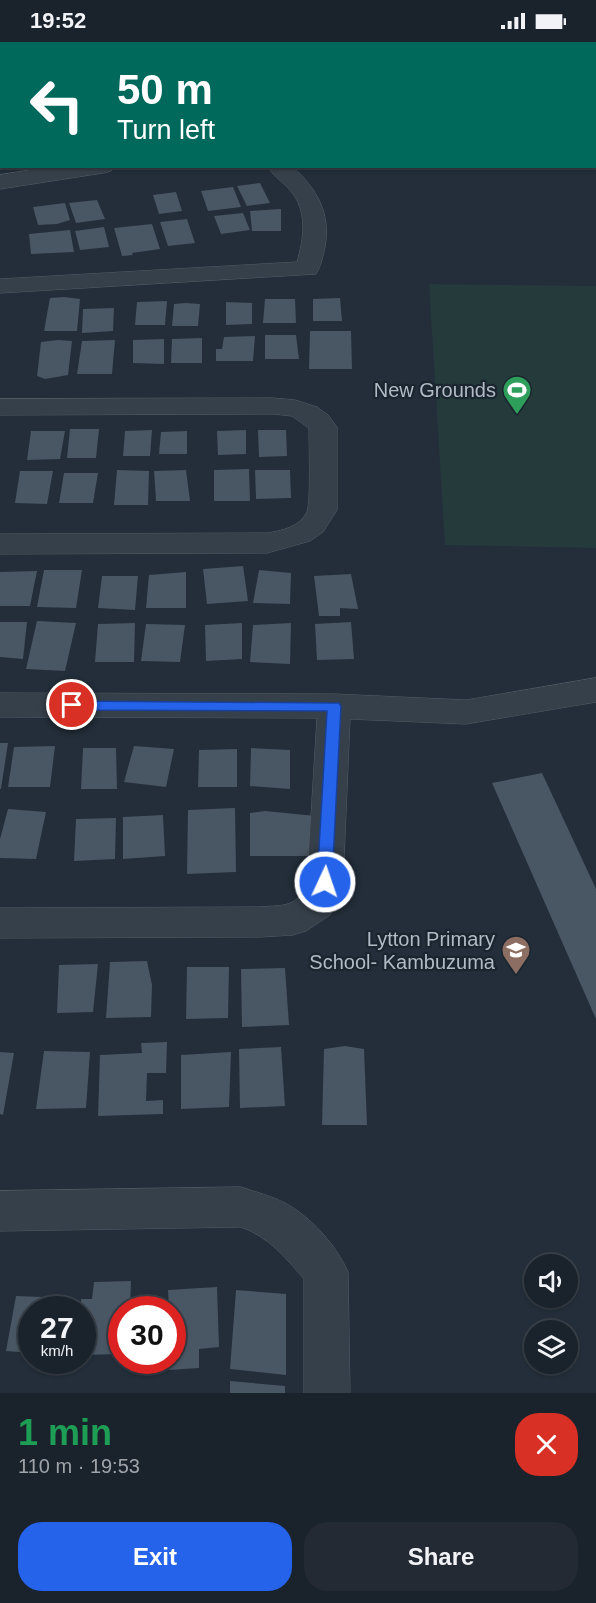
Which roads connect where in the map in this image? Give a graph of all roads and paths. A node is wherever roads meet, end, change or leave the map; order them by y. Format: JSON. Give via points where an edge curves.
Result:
{"nodes":[{"id":1,"x":87,"y":168,"type":"edge"},
{"id":2,"x":280,"y":168,"type":"edge"},
{"id":3,"x":1,"y":179,"type":"edge"},
{"id":4,"x":0,"y":286,"type":"edge"},
{"id":5,"x":0,"y":407,"type":"edge"},
{"id":6,"x":0,"y":544,"type":"edge"},
{"id":7,"x":596,"y":690,"type":"edge"},
{"id":8,"x":0,"y":705,"type":"edge"},
{"id":9,"x":334,"y":706,"type":"junction"},
{"id":10,"x":0,"y":923,"type":"edge"},
{"id":11,"x":0,"y":1211,"type":"edge"},
{"id":12,"x":327,"y":1393,"type":"edge"}],
"edges":[{"from":1,"to":3,"type":"street"},
{"from":2,"to":4,"type":"street","via":[[301,187],[314,209],[315,244],[307,269]]},
{"from":5,"to":6,"type":"street","via":[[273,406],[304,411],[315,416],[323,427],[322,510],[307,532],[288,540]]},
{"from":7,"to":9,"type":"street","via":[[466,712]]},
{"from":8,"to":9,"type":"street"},
{"from":9,"to":10,"type":"street","via":[[325,882],[317,905],[293,920],[260,922]]},
{"from":11,"to":12,"type":"street","via":[[241,1207],[270,1217],[293,1234],[326,1272]]}]}
